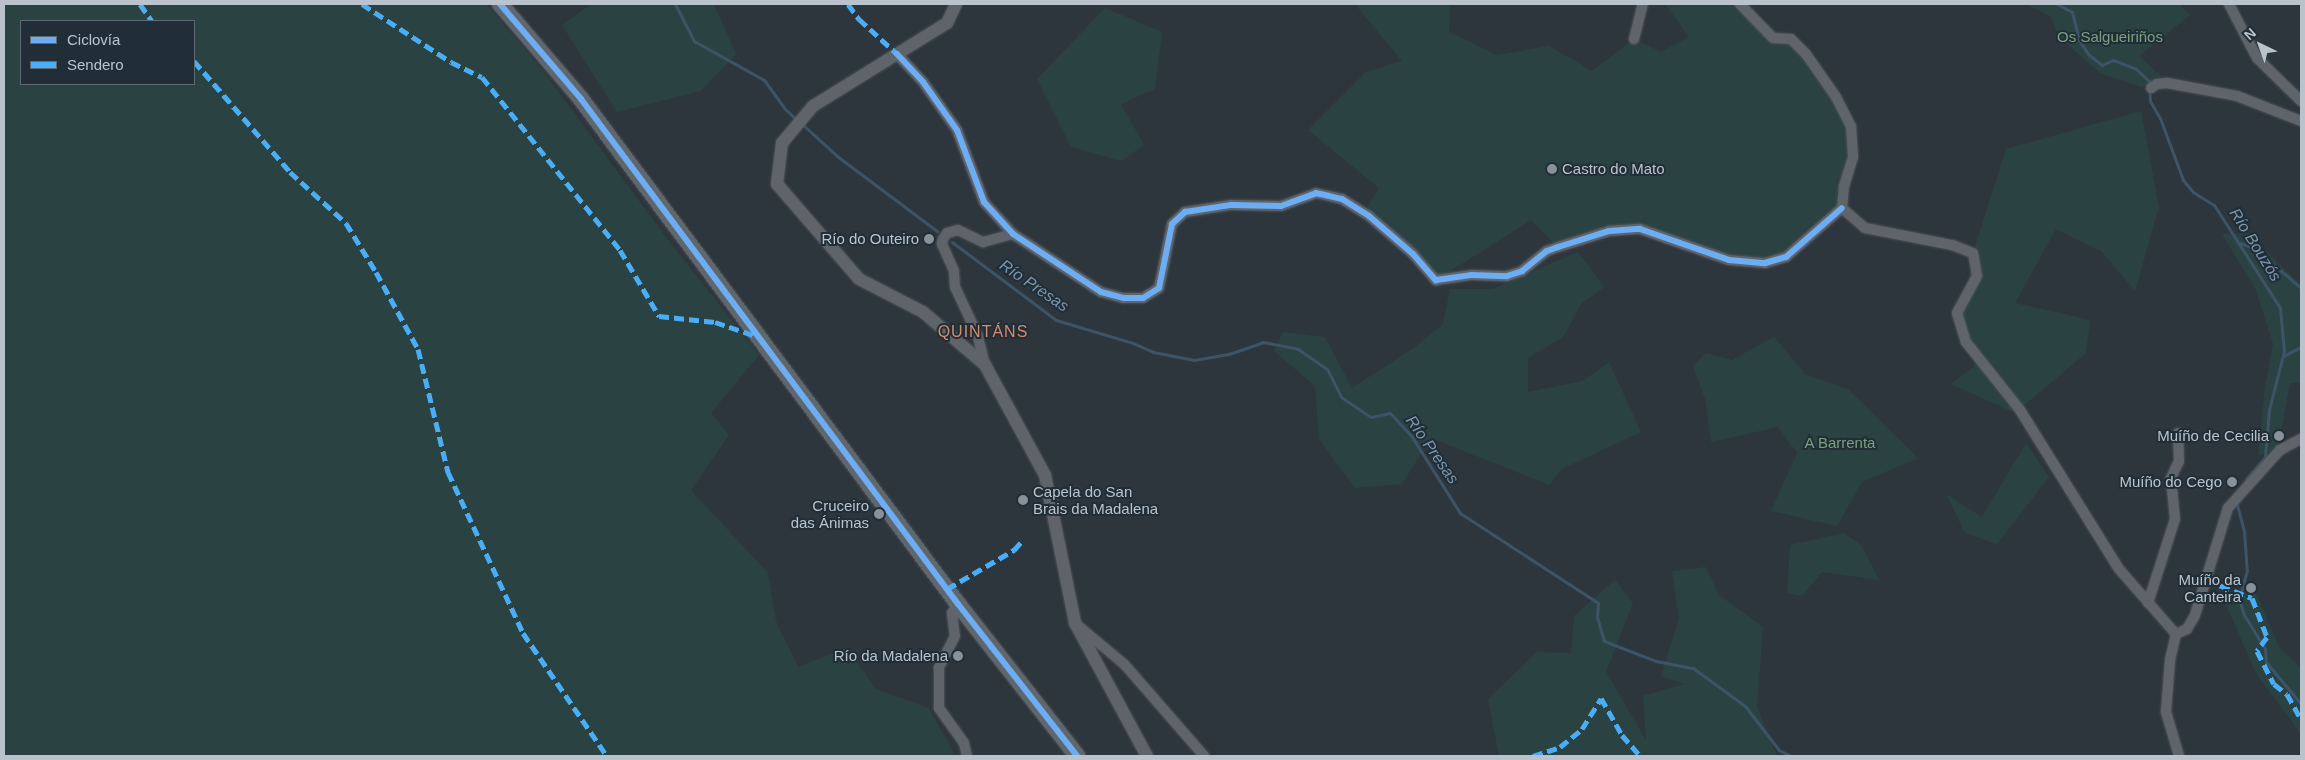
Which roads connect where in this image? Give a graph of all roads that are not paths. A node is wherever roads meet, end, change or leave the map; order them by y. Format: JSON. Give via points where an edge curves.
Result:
{"nodes":[{"id":1,"x":500,"y":4,"type":"edge"},
{"id":2,"x":956,"y":4,"type":"edge"},
{"id":3,"x":1643,"y":4,"type":"edge"},
{"id":4,"x":1740,"y":4,"type":"edge"},
{"id":5,"x":2229,"y":4,"type":"edge"},
{"id":6,"x":1634,"y":39,"type":"dead end"},
{"id":7,"x":897,"y":54,"type":"junction"},
{"id":8,"x":2151,"y":88,"type":"dead end"},
{"id":9,"x":2301,"y":100,"type":"edge"},
{"id":10,"x":2301,"y":120,"type":"edge"},
{"id":11,"x":1842,"y":208,"type":"junction"},
{"id":12,"x":1014,"y":234,"type":"junction"},
{"id":13,"x":985,"y":365,"type":"junction"},
{"id":14,"x":2178,"y":433,"type":"dead end"},
{"id":15,"x":2301,"y":439,"type":"edge"},
{"id":16,"x":2148,"y":603,"type":"junction"},
{"id":17,"x":958,"y":604,"type":"junction"},
{"id":18,"x":1075,"y":623,"type":"junction"},
{"id":19,"x":2176,"y":634,"type":"junction"},
{"id":20,"x":967,"y":756,"type":"edge"},
{"id":21,"x":1077,"y":756,"type":"edge"},
{"id":22,"x":1147,"y":756,"type":"edge"},
{"id":23,"x":1204,"y":756,"type":"edge"},
{"id":24,"x":2179,"y":756,"type":"edge"}],
"edges":[{"from":1,"to":17,"type":"main road","via":[[540,48],[598,122]]},
{"from":2,"to":7,"type":"street","via":[[947,23]]},
{"from":3,"to":6,"type":"street"},
{"from":4,"to":11,"type":"street","via":[[1773,38],[1791,39],[1806,54],[1836,97],[1850,127],[1853,157],[1844,186]]},
{"from":5,"to":9,"type":"street","via":[[2257,58]]},
{"from":7,"to":12,"type":"street","via":[[923,82],[957,130],[984,202]]},
{"from":7,"to":13,"type":"street","via":[[812,106],[782,143],[777,184],[859,279],[924,312]]},
{"from":8,"to":10,"type":"street","via":[[2167,84],[2237,96]]},
{"from":11,"to":12,"type":"street","via":[[1786,256],[1766,263],[1729,260],[1640,229],[1610,231],[1558,247],[1547,251],[1522,271],[1507,276],[1471,275],[1436,280],[1413,254],[1369,216],[1342,199],[1316,194],[1281,206],[1231,205],[1184,212],[1172,224],[1159,288],[1143,298],[1124,298],[1101,292]]},
{"from":11,"to":16,"type":"street","via":[[1865,228],[1952,245],[1973,253],[1977,276],[1957,314],[1966,342],[2020,410],[2119,569]]},
{"from":12,"to":13,"type":"street","via":[[983,242],[958,230],[947,233],[943,238],[942,244],[954,271],[955,287],[978,336]]},
{"from":13,"to":18,"type":"street","via":[[1045,475]]},
{"from":14,"to":16,"type":"street","via":[[2178,461],[2171,478],[2175,519]]},
{"from":15,"to":19,"type":"street","via":[[2280,450],[2228,508],[2195,615],[2187,629]]},
{"from":16,"to":19,"type":"street"},
{"from":17,"to":20,"type":"street","via":[[952,613],[955,636],[939,668],[940,708],[964,743]]},
{"from":17,"to":21,"type":"main road"},
{"from":18,"to":22,"type":"street"},
{"from":18,"to":23,"type":"street","via":[[1125,665]]},
{"from":19,"to":24,"type":"street","via":[[2170,660],[2166,712]]}]}
